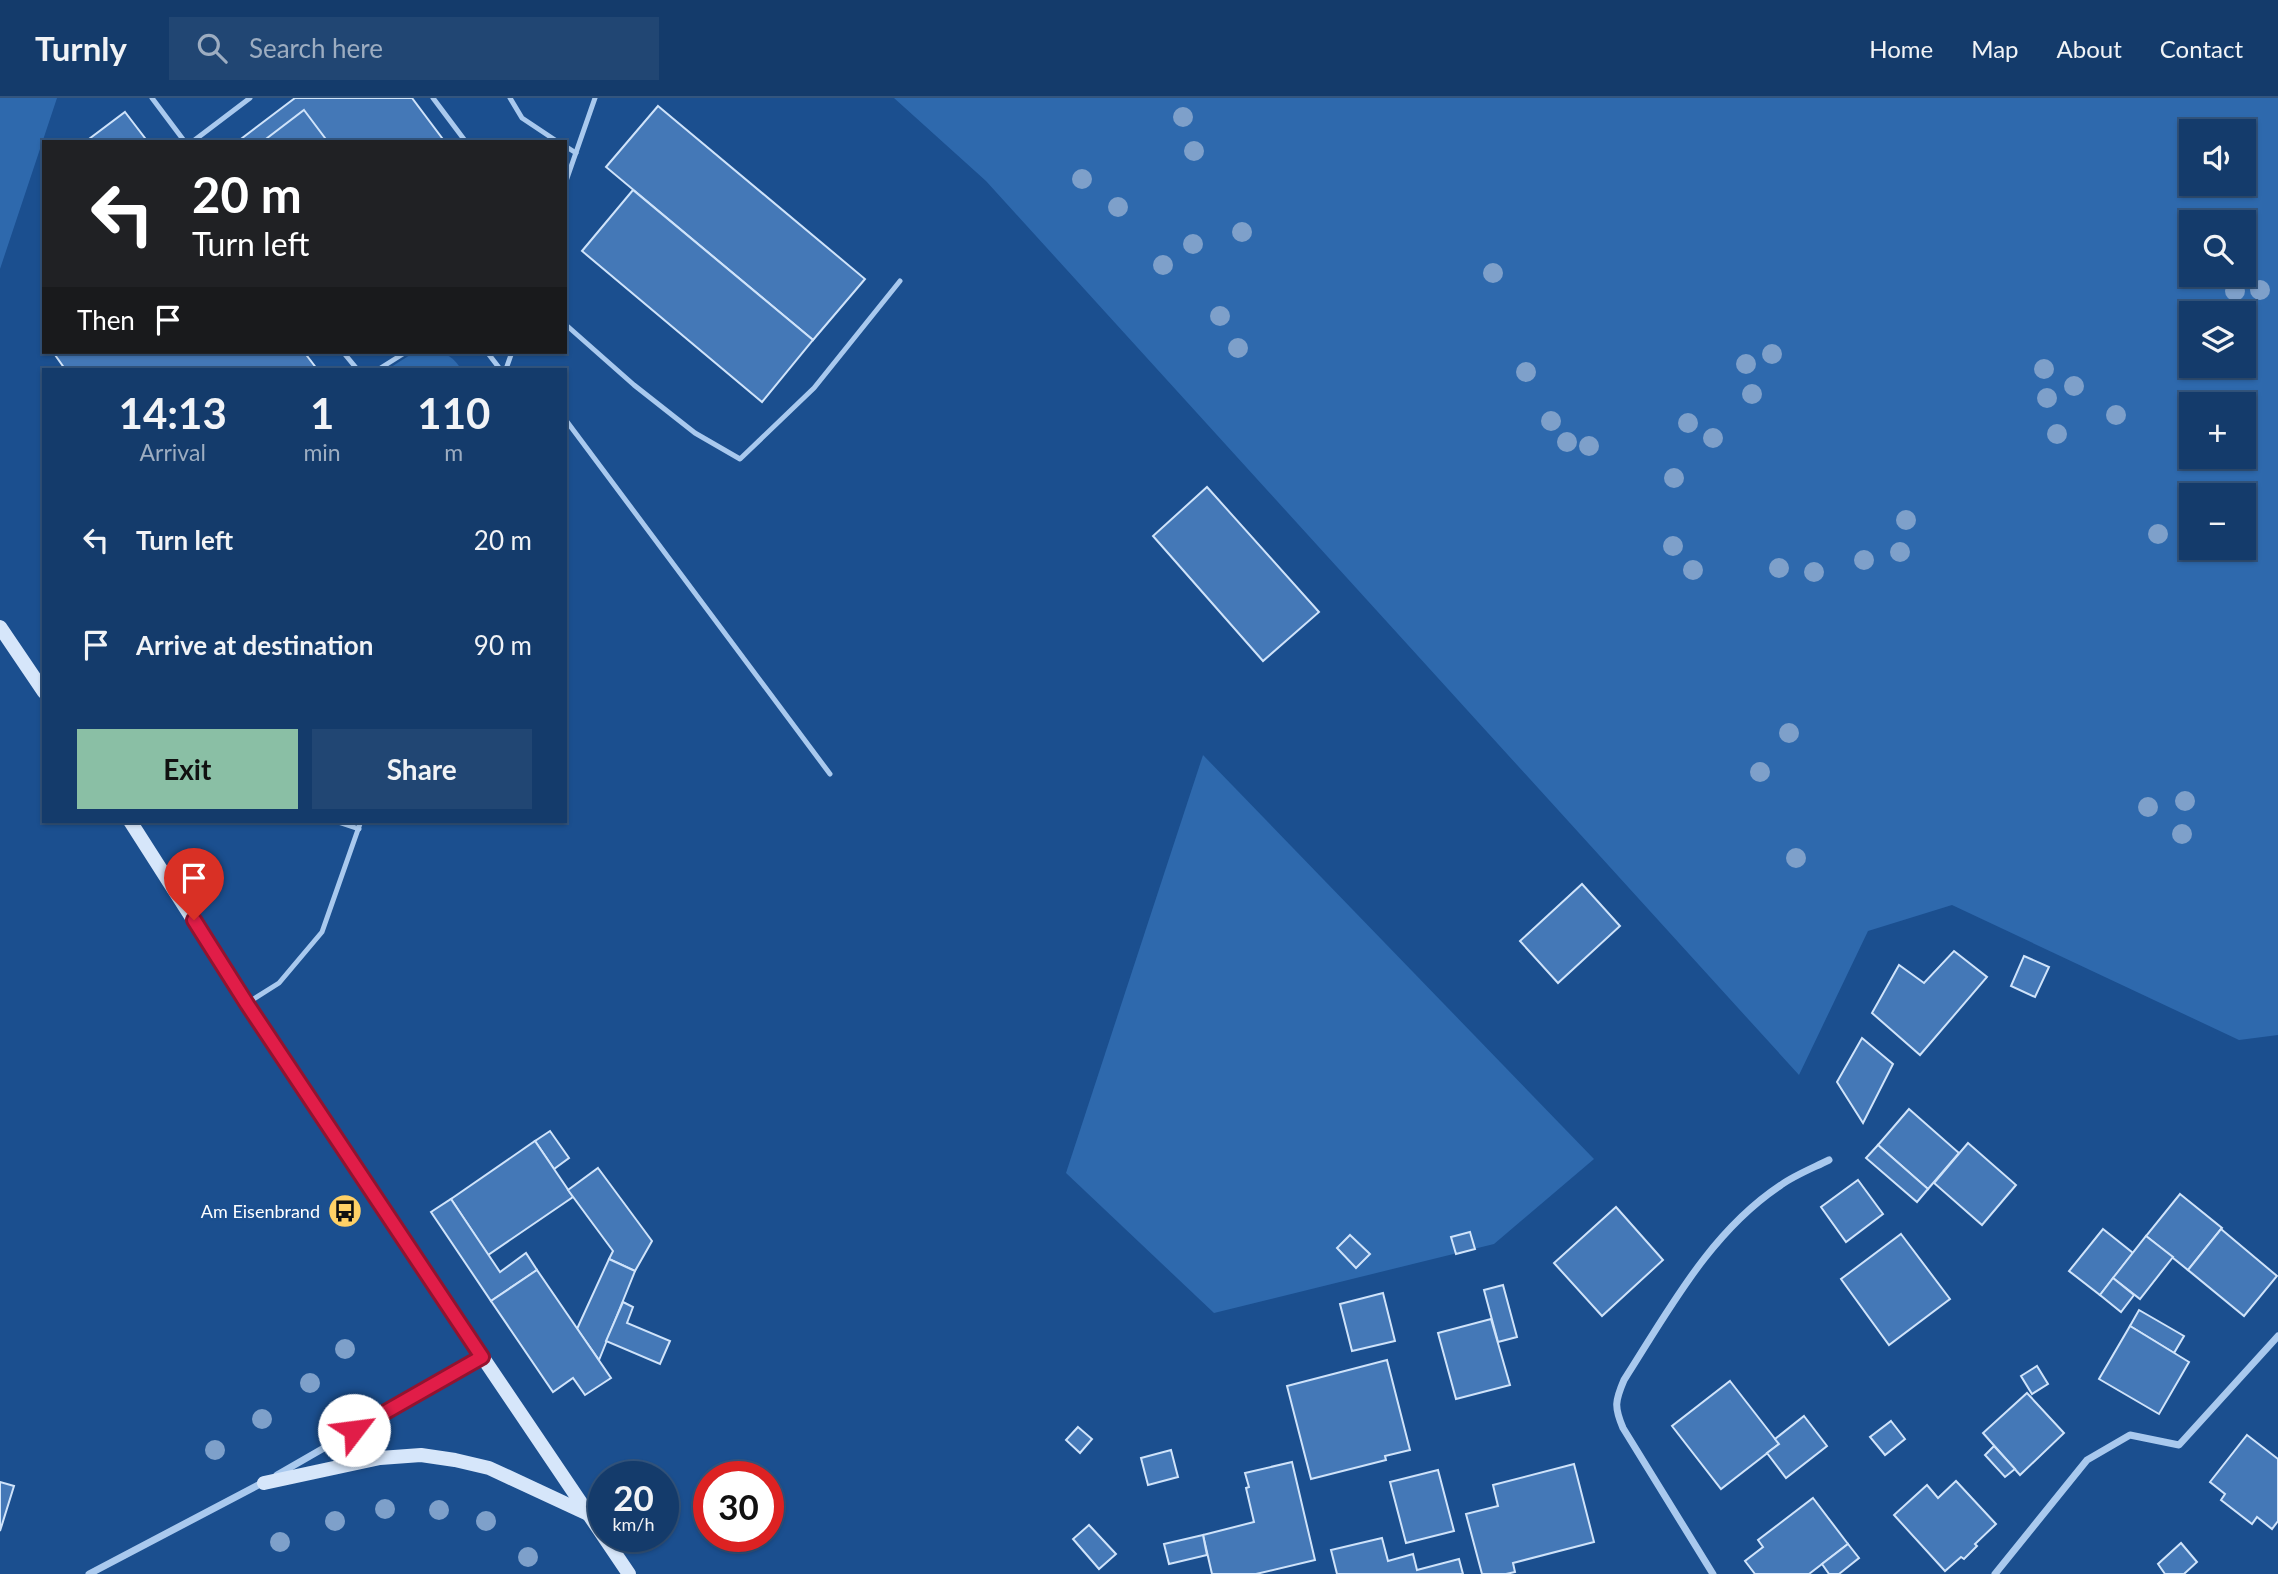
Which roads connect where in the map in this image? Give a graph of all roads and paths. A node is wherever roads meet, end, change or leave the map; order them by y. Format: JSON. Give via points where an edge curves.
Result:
{"nodes":[{"id":1,"x":152,"y":98,"type":"edge"},
{"id":2,"x":250,"y":98,"type":"edge"},
{"id":3,"x":433,"y":98,"type":"edge"},
{"id":4,"x":510,"y":98,"type":"edge"},
{"id":5,"x":595,"y":98,"type":"edge"},
{"id":6,"x":184,"y":140,"type":"edge"},
{"id":7,"x":195,"y":140,"type":"edge"},
{"id":8,"x":464,"y":140,"type":"edge"},
{"id":9,"x":555,"y":140,"type":"edge"},
{"id":10,"x":567,"y":147,"type":"edge"},
{"id":11,"x":576,"y":153,"type":"junction"},
{"id":12,"x":567,"y":178,"type":"edge"},
{"id":13,"x":900,"y":281,"type":"dead end"},
{"id":14,"x":567,"y":326,"type":"edge"},
{"id":15,"x":345,"y":354,"type":"edge"},
{"id":16,"x":404,"y":354,"type":"edge"},
{"id":17,"x":489,"y":354,"type":"edge"},
{"id":18,"x":355,"y":368,"type":"edge"},
{"id":19,"x":381,"y":368,"type":"edge"},
{"id":20,"x":499,"y":368,"type":"edge"},
{"id":21,"x":567,"y":422,"type":"edge"},
{"id":22,"x":0,"y":627,"type":"edge"},
{"id":23,"x":42,"y":689,"type":"edge"},
{"id":24,"x":830,"y":774,"type":"dead end"},
{"id":25,"x":131,"y":823,"type":"edge"},
{"id":26,"x":341,"y":823,"type":"dead end"},
{"id":27,"x":360,"y":823,"type":"edge"},
{"id":28,"x":359,"y":829,"type":"junction"},
{"id":29,"x":247,"y":1004,"type":"junction"},
{"id":30,"x":1829,"y":1160,"type":"dead end"},
{"id":31,"x":2278,"y":1336,"type":"edge"},
{"id":32,"x":482,"y":1357,"type":"junction"},
{"id":33,"x":264,"y":1483,"type":"junction"},
{"id":34,"x":588,"y":1514,"type":"edge"},
{"id":35,"x":588,"y":1515,"type":"edge"},
{"id":36,"x":614,"y":1552,"type":"edge"},
{"id":37,"x":89,"y":1574,"type":"edge"},
{"id":38,"x":629,"y":1574,"type":"edge"},
{"id":39,"x":1713,"y":1574,"type":"edge"},
{"id":40,"x":1995,"y":1574,"type":"edge"}],
"edges":[{"from":1,"to":6,"type":"lane"},
{"from":2,"to":7,"type":"lane"},
{"from":3,"to":8,"type":"lane"},
{"from":4,"to":9,"type":"lane","via":[[522,118]]},
{"from":5,"to":11,"type":"lane"},
{"from":10,"to":11,"type":"lane"},
{"from":11,"to":12,"type":"lane"},
{"from":13,"to":14,"type":"lane","via":[[814,388],[740,459],[695,433]]},
{"from":15,"to":18,"type":"lane"},
{"from":16,"to":19,"type":"lane"},
{"from":17,"to":20,"type":"lane"},
{"from":21,"to":24,"type":"lane"},
{"from":22,"to":23,"type":"main road"},
{"from":25,"to":29,"type":"main road"},
{"from":26,"to":28,"type":"lane"},
{"from":27,"to":28,"type":"lane"},
{"from":28,"to":29,"type":"lane","via":[[322,932],[279,983]]},
{"from":29,"to":32,"type":"main road"},
{"from":30,"to":39,"type":"street","via":[[1782,1184],[1724,1233],[1693,1272],[1616,1398],[1623,1428]]},
{"from":31,"to":40,"type":"street","via":[[2179,1445],[2130,1434],[2087,1460]]},
{"from":32,"to":33,"type":"street"},
{"from":32,"to":34,"type":"main road"},
{"from":33,"to":35,"type":"main road","via":[[380,1458],[421,1455],[489,1468]]},
{"from":33,"to":37,"type":"street"},
{"from":36,"to":38,"type":"main road"}]}
